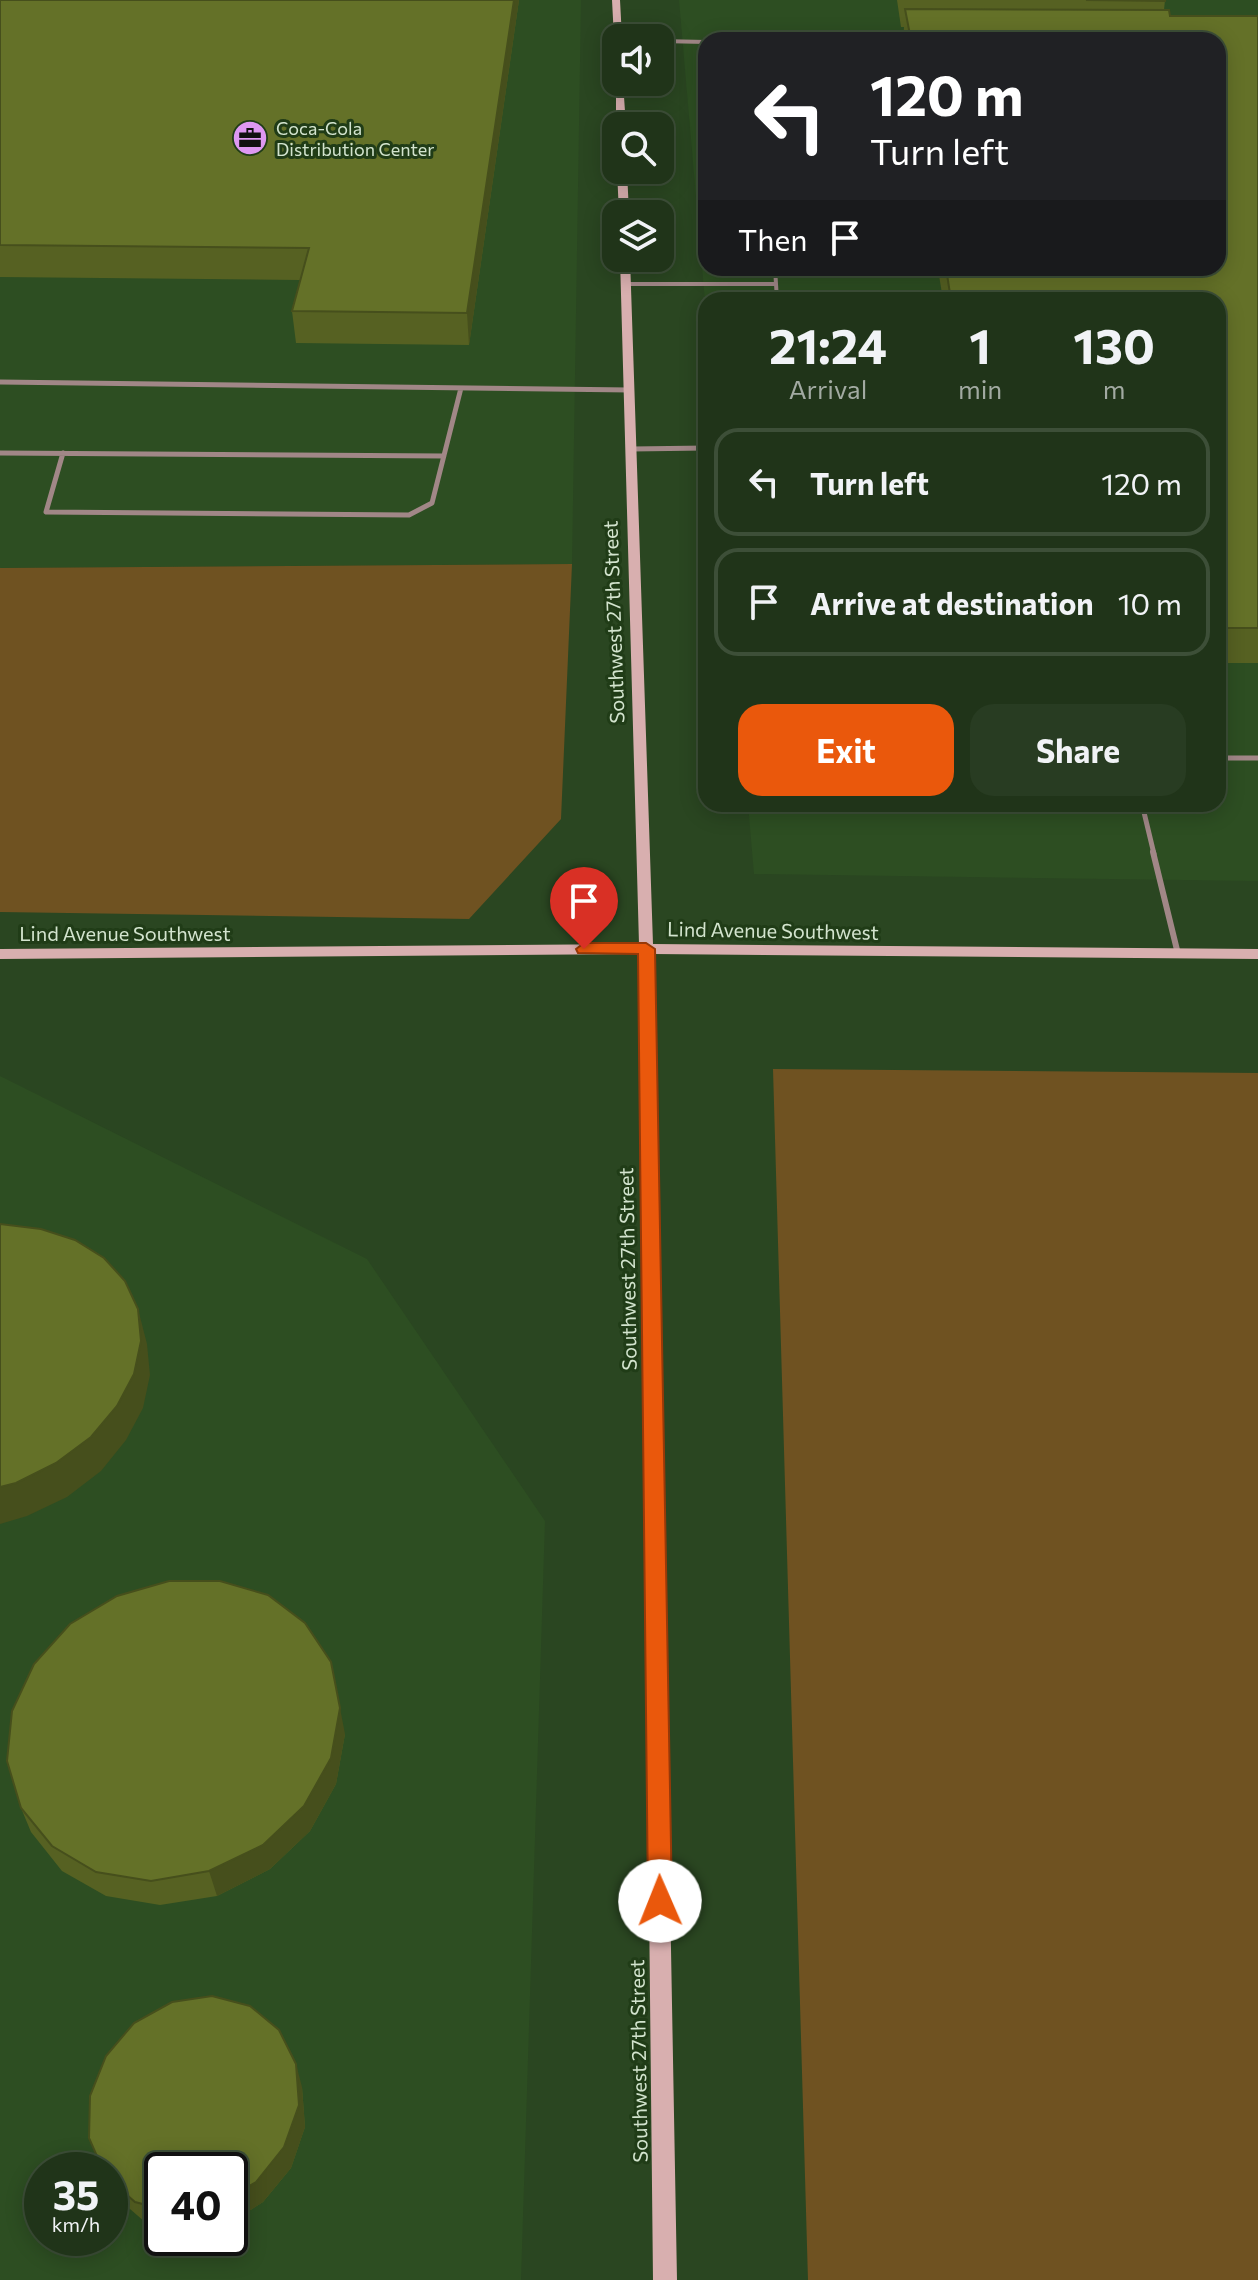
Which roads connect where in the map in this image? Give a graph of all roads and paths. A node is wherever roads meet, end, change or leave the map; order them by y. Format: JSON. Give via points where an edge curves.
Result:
{"nodes":[{"id":1,"x":616,"y":0,"type":"edge"},
{"id":2,"x":617,"y":24,"type":"edge"},
{"id":3,"x":842,"y":32,"type":"edge"},
{"id":4,"x":922,"y":32,"type":"edge"},
{"id":5,"x":674,"y":41,"type":"edge"},
{"id":6,"x":698,"y":42,"type":"edge"},
{"id":7,"x":626,"y":272,"type":"edge"},
{"id":8,"x":776,"y":276,"type":"edge"},
{"id":9,"x":626,"y":284,"type":"junction"},
{"id":10,"x":776,"y":284,"type":"junction"},
{"id":11,"x":776,"y":292,"type":"edge"},
{"id":12,"x":0,"y":382,"type":"edge"},
{"id":13,"x":461,"y":388,"type":"junction"},
{"id":14,"x":630,"y":390,"type":"junction"},
{"id":15,"x":698,"y":448,"type":"edge"},
{"id":16,"x":632,"y":449,"type":"junction"},
{"id":17,"x":0,"y":453,"type":"edge"},
{"id":18,"x":63,"y":453,"type":"junction"},
{"id":19,"x":444,"y":456,"type":"junction"},
{"id":20,"x":1226,"y":758,"type":"edge"},
{"id":21,"x":1258,"y":758,"type":"edge"},
{"id":22,"x":1144,"y":812,"type":"edge"},
{"id":23,"x":646,"y":949,"type":"junction"},
{"id":24,"x":0,"y":954,"type":"edge"},
{"id":25,"x":1178,"y":954,"type":"junction"},
{"id":26,"x":1258,"y":954,"type":"edge"},
{"id":27,"x":665,"y":2280,"type":"edge"}],
"edges":[{"from":1,"to":2,"type":"street"},
{"from":3,"to":4,"type":"lane"},
{"from":5,"to":6,"type":"lane"},
{"from":7,"to":9,"type":"street","name":"Southwest 27th Street"},
{"from":8,"to":10,"type":"lane"},
{"from":9,"to":10,"type":"lane"},
{"from":9,"to":14,"type":"street","name":"Southwest 27th Street"},
{"from":10,"to":11,"type":"lane"},
{"from":12,"to":13,"type":"lane"},
{"from":13,"to":14,"type":"lane"},
{"from":13,"to":19,"type":"lane"},
{"from":14,"to":16,"type":"street","name":"Southwest 27th Street"},
{"from":15,"to":16,"type":"lane"},
{"from":16,"to":23,"type":"street","name":"Southwest 27th Street"},
{"from":17,"to":18,"type":"lane"},
{"from":18,"to":19,"type":"lane"},
{"from":18,"to":19,"type":"lane","via":[[46,512],[409,515],[432,503]]},
{"from":20,"to":21,"type":"lane"},
{"from":22,"to":25,"type":"lane"},
{"from":23,"to":24,"type":"street","name":"Lind Avenue Southwest"},
{"from":23,"to":25,"type":"street","name":"Lind Avenue Southwest"},
{"from":23,"to":27,"type":"street","name":"Southwest 27th Street"},
{"from":25,"to":26,"type":"street","name":"Lind Avenue Southwest"}]}
